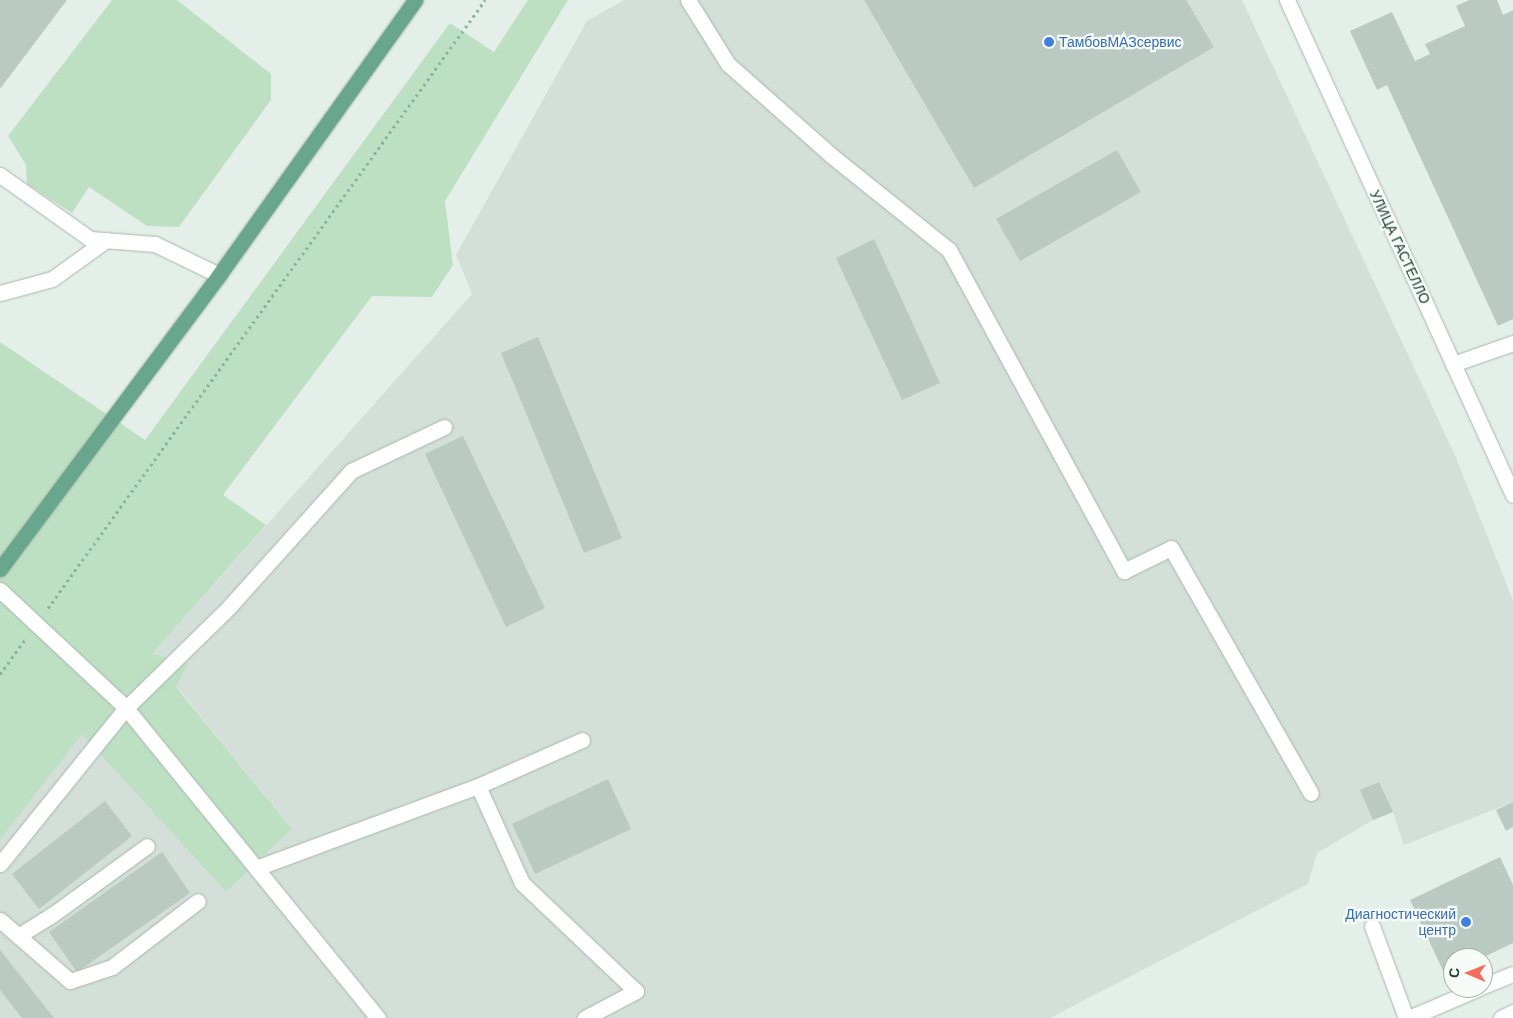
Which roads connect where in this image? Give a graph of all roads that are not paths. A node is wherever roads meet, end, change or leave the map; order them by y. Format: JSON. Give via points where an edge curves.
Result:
{"nodes":[{"id":1,"x":415,"y":0,"type":"edge"},
{"id":2,"x":688,"y":0,"type":"edge"},
{"id":3,"x":1287,"y":0,"type":"edge"},
{"id":4,"x":0,"y":175,"type":"edge"},
{"id":5,"x":106,"y":240,"type":"junction"},
{"id":6,"x":218,"y":275,"type":"junction"},
{"id":7,"x":0,"y":293,"type":"edge"},
{"id":8,"x":1513,"y":342,"type":"edge"},
{"id":9,"x":1453,"y":364,"type":"junction"},
{"id":10,"x":444,"y":427,"type":"dead end"},
{"id":11,"x":1513,"y":495,"type":"edge"},
{"id":12,"x":0,"y":569,"type":"edge"},
{"id":13,"x":0,"y":590,"type":"edge"},
{"id":14,"x":126,"y":708,"type":"junction"},
{"id":15,"x":582,"y":740,"type":"dead end"},
{"id":16,"x":478,"y":786,"type":"junction"},
{"id":17,"x":1311,"y":794,"type":"dead end"},
{"id":18,"x":147,"y":846,"type":"dead end"},
{"id":19,"x":0,"y":864,"type":"edge"},
{"id":20,"x":256,"y":868,"type":"junction"},
{"id":21,"x":198,"y":900,"type":"dead end"},
{"id":22,"x":0,"y":920,"type":"edge"},
{"id":23,"x":1372,"y":926,"type":"dead end"},
{"id":24,"x":18,"y":936,"type":"junction"},
{"id":25,"x":1513,"y":974,"type":"edge"},
{"id":26,"x":1493,"y":982,"type":"edge"},
{"id":27,"x":1456,"y":998,"type":"edge"},
{"id":28,"x":1513,"y":1012,"type":"edge"},
{"id":29,"x":378,"y":1018,"type":"edge"},
{"id":30,"x":585,"y":1018,"type":"edge"},
{"id":31,"x":1408,"y":1018,"type":"edge"},
{"id":32,"x":1501,"y":1018,"type":"edge"}],
"edges":[{"from":1,"to":6,"type":"main road"},
{"from":2,"to":17,"type":"street","via":[[728,64],[832,156],[949,250],[1124,571],[1171,548]]},
{"from":3,"to":9,"type":"street","name":"УЛИЦА ГАСТЕЛЛО"},
{"from":4,"to":5,"type":"street","via":[[90,239]]},
{"from":5,"to":6,"type":"street","via":[[155,244]]},
{"from":5,"to":7,"type":"street","via":[[52,279]]},
{"from":6,"to":12,"type":"main road"},
{"from":8,"to":9,"type":"street"},
{"from":9,"to":11,"type":"street","name":"УЛИЦА ГАСТЕЛЛО"},
{"from":10,"to":14,"type":"street","via":[[351,471],[230,606]]},
{"from":13,"to":14,"type":"street"},
{"from":14,"to":19,"type":"street"},
{"from":14,"to":20,"type":"street"},
{"from":15,"to":16,"type":"street"},
{"from":16,"to":20,"type":"street"},
{"from":16,"to":30,"type":"street","via":[[522,883],[636,991]]},
{"from":18,"to":24,"type":"street"},
{"from":20,"to":29,"type":"street"},
{"from":21,"to":24,"type":"street","via":[[112,967],[70,981]]},
{"from":22,"to":24,"type":"street"},
{"from":23,"to":31,"type":"street"},
{"from":25,"to":26,"type":"street"},
{"from":27,"to":31,"type":"street"},
{"from":28,"to":32,"type":"street"}]}
